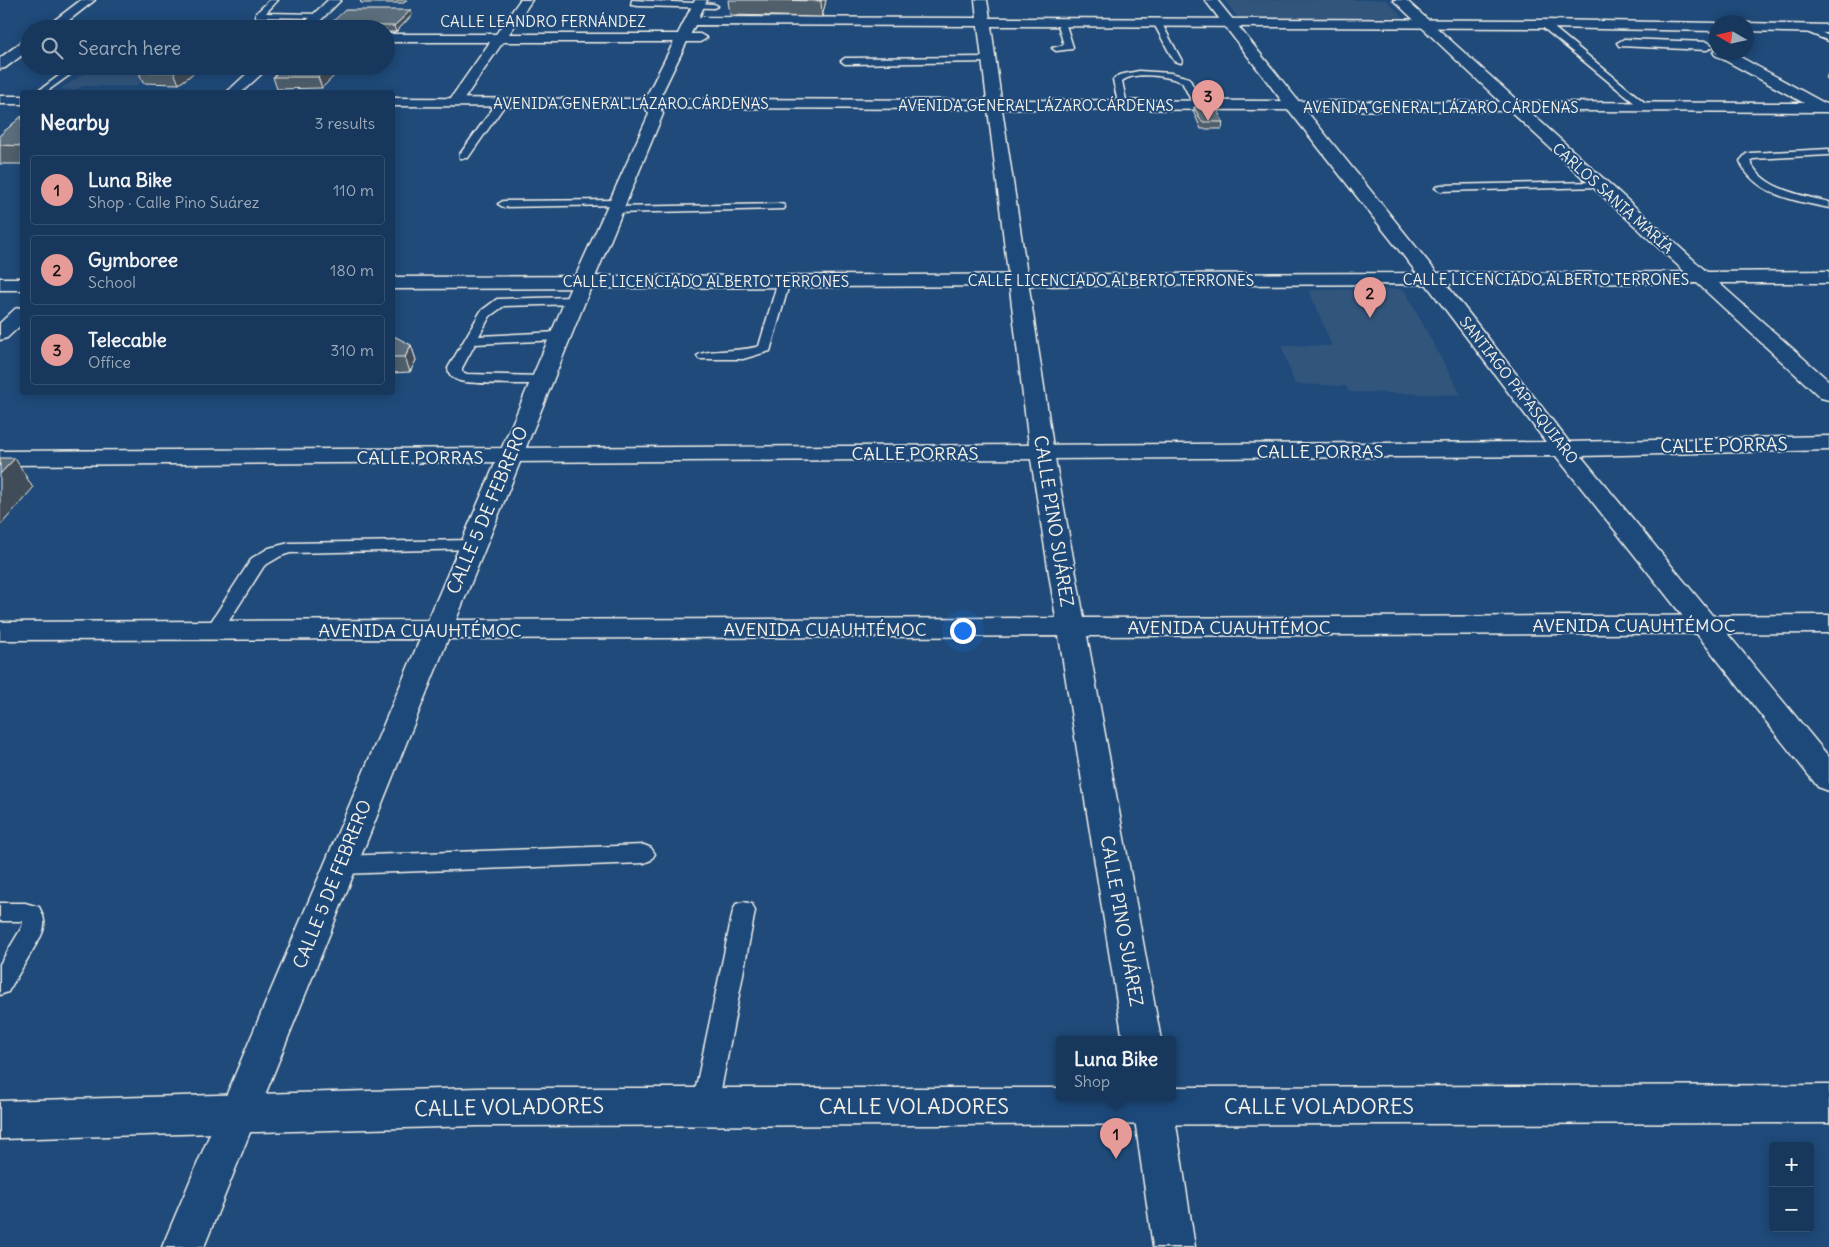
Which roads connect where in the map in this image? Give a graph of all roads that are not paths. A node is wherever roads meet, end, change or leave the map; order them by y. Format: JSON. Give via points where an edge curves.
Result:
{"nodes":[{"id":1,"x":89,"y":0,"type":"edge"},
{"id":2,"x":274,"y":0,"type":"edge"},
{"id":3,"x":526,"y":0,"type":"edge"},
{"id":4,"x":636,"y":0,"type":"edge"},
{"id":5,"x":1211,"y":0,"type":"edge"},
{"id":6,"x":1399,"y":0,"type":"edge"},
{"id":7,"x":665,"y":2,"type":"edge"},
{"id":8,"x":340,"y":3,"type":"edge"},
{"id":9,"x":982,"y":11,"type":"edge"},
{"id":10,"x":318,"y":16,"type":"junction"},
{"id":11,"x":61,"y":20,"type":"edge"},
{"id":12,"x":314,"y":20,"type":"edge"},
{"id":13,"x":328,"y":20,"type":"edge"},
{"id":14,"x":700,"y":20,"type":"edge"},
{"id":15,"x":1061,"y":22,"type":"junction"},
{"id":16,"x":1157,"y":22,"type":"junction"},
{"id":17,"x":1228,"y":23,"type":"junction"},
{"id":18,"x":1425,"y":24,"type":"junction"},
{"id":19,"x":1544,"y":24,"type":"junction"},
{"id":20,"x":1670,"y":26,"type":"junction"},
{"id":21,"x":1709,"y":27,"type":"edge"},
{"id":22,"x":1754,"y":27,"type":"edge"},
{"id":23,"x":1805,"y":28,"type":"junction"},
{"id":24,"x":1829,"y":29,"type":"edge"},
{"id":25,"x":10,"y":38,"type":"dead end"},
{"id":26,"x":20,"y":38,"type":"edge"},
{"id":27,"x":395,"y":38,"type":"edge"},
{"id":28,"x":500,"y":38,"type":"junction"},
{"id":29,"x":1829,"y":40,"type":"edge"},
{"id":30,"x":1624,"y":43,"type":"dead end"},
{"id":31,"x":1709,"y":47,"type":"edge"},
{"id":32,"x":1056,"y":48,"type":"dead end"},
{"id":33,"x":1709,"y":50,"type":"edge"},
{"id":34,"x":20,"y":51,"type":"edge"},
{"id":35,"x":989,"y":60,"type":"junction"},
{"id":36,"x":1733,"y":60,"type":"edge"},
{"id":37,"x":846,"y":61,"type":"dead end"},
{"id":38,"x":1178,"y":61,"type":"dead end"},
{"id":39,"x":0,"y":65,"type":"edge"},
{"id":40,"x":65,"y":75,"type":"edge"},
{"id":41,"x":261,"y":75,"type":"edge"},
{"id":42,"x":266,"y":75,"type":"edge"},
{"id":43,"x":679,"y":86,"type":"dead end"},
{"id":44,"x":44,"y":90,"type":"edge"},
{"id":45,"x":237,"y":90,"type":"edge"},
{"id":46,"x":255,"y":90,"type":"edge"},
{"id":47,"x":0,"y":100,"type":"edge"},
{"id":48,"x":20,"y":100,"type":"edge"},
{"id":49,"x":395,"y":102,"type":"edge"},
{"id":50,"x":455,"y":102,"type":"junction"},
{"id":51,"x":502,"y":102,"type":"junction"},
{"id":52,"x":661,"y":103,"type":"junction"},
{"id":53,"x":995,"y":105,"type":"junction"},
{"id":54,"x":1122,"y":105,"type":"junction"},
{"id":55,"x":1198,"y":106,"type":"junction"},
{"id":56,"x":1293,"y":106,"type":"junction"},
{"id":57,"x":1513,"y":106,"type":"junction"},
{"id":58,"x":1646,"y":108,"type":"junction"},
{"id":59,"x":1827,"y":109,"type":"edge"},
{"id":60,"x":1829,"y":152,"type":"edge"},
{"id":61,"x":464,"y":156,"type":"dead end"},
{"id":62,"x":1599,"y":185,"type":"junction"},
{"id":63,"x":1440,"y":188,"type":"dead end"},
{"id":64,"x":503,"y":204,"type":"dead end"},
{"id":65,"x":1829,"y":205,"type":"edge"},
{"id":66,"x":616,"y":207,"type":"junction"},
{"id":67,"x":780,"y":207,"type":"dead end"},
{"id":68,"x":1829,"y":277,"type":"edge"},
{"id":69,"x":1702,"y":278,"type":"junction"},
{"id":70,"x":1432,"y":279,"type":"junction"},
{"id":71,"x":1017,"y":280,"type":"junction"},
{"id":72,"x":784,"y":281,"type":"junction"},
{"id":73,"x":395,"y":283,"type":"edge"},
{"id":74,"x":0,"y":284,"type":"edge"},
{"id":75,"x":20,"y":284,"type":"edge"},
{"id":76,"x":579,"y":291,"type":"junction"},
{"id":77,"x":20,"y":292,"type":"edge"},
{"id":78,"x":0,"y":311,"type":"edge"},
{"id":79,"x":20,"y":315,"type":"edge"},
{"id":80,"x":0,"y":334,"type":"edge"},
{"id":81,"x":560,"y":336,"type":"junction"},
{"id":82,"x":471,"y":340,"type":"junction"},
{"id":83,"x":704,"y":356,"type":"dead end"},
{"id":84,"x":542,"y":380,"type":"junction"},
{"id":85,"x":1829,"y":393,"type":"edge"},
{"id":86,"x":1829,"y":443,"type":"edge"},
{"id":87,"x":1563,"y":449,"type":"junction"},
{"id":88,"x":1042,"y":452,"type":"junction"},
{"id":89,"x":510,"y":456,"type":"junction"},
{"id":90,"x":0,"y":458,"type":"edge"},
{"id":91,"x":473,"y":545,"type":"junction"},
{"id":92,"x":1829,"y":624,"type":"edge"},
{"id":93,"x":1705,"y":625,"type":"junction"},
{"id":94,"x":1072,"y":628,"type":"junction"},
{"id":95,"x":438,"y":630,"type":"junction"},
{"id":96,"x":214,"y":631,"type":"junction"},
{"id":97,"x":0,"y":632,"type":"edge"},
{"id":98,"x":1829,"y":779,"type":"edge"},
{"id":99,"x":644,"y":854,"type":"dead end"},
{"id":100,"x":340,"y":865,"type":"junction"},
{"id":101,"x":744,"y":911,"type":"dead end"},
{"id":102,"x":0,"y":912,"type":"edge"},
{"id":103,"x":0,"y":985,"type":"edge"},
{"id":104,"x":1141,"y":1036,"type":"edge"},
{"id":105,"x":1152,"y":1102,"type":"edge"},
{"id":106,"x":1829,"y":1104,"type":"edge"},
{"id":107,"x":705,"y":1106,"type":"junction"},
{"id":108,"x":238,"y":1113,"type":"junction"},
{"id":109,"x":0,"y":1120,"type":"edge"},
{"id":110,"x":183,"y":1247,"type":"edge"},
{"id":111,"x":1174,"y":1247,"type":"edge"}],
"edges":[{"from":1,"to":11,"type":"street"},
{"from":2,"to":10,"type":"lane","via":[[259,14]]},
{"from":3,"to":28,"type":"street"},
{"from":4,"to":7,"type":"lane","via":[[634,3]]},
{"from":5,"to":17,"type":"street","name":"SANTIAGO PAPASQUIARO"},
{"from":6,"to":18,"type":"street","name":"CARLOS SANTA MARÍA"},
{"from":7,"to":14,"type":"lane"},
{"from":8,"to":10,"type":"street"},
{"from":8,"to":13,"type":"street"},
{"from":9,"to":14,"type":"street","name":"CALLE LEANDRO FERNÁNDEZ"},
{"from":9,"to":15,"type":"street","name":"CALLE LEANDRO FERNÁNDEZ"},
{"from":9,"to":35,"type":"street","name":"CALLE PINO SUÁREZ"},
{"from":10,"to":12,"type":"street"},
{"from":14,"to":28,"type":"street","name":"CALLE LEANDRO FERNÁNDEZ"},
{"from":14,"to":52,"type":"street","name":"CALLE 5 DE FEBRERO"},
{"from":15,"to":16,"type":"street","name":"CALLE LEANDRO FERNÁNDEZ"},
{"from":15,"to":32,"type":"lane","via":[[1069,47]]},
{"from":16,"to":17,"type":"street","name":"CALLE LEANDRO FERNÁNDEZ"},
{"from":16,"to":38,"type":"lane"},
{"from":17,"to":18,"type":"street","name":"CALLE LEANDRO FERNÁNDEZ"},
{"from":17,"to":56,"type":"street","name":"SANTIAGO PAPASQUIARO"},
{"from":18,"to":19,"type":"street","name":"CALLE LEANDRO FERNÁNDEZ"},
{"from":18,"to":57,"type":"street","name":"CARLOS SANTA MARÍA"},
{"from":19,"to":20,"type":"street","name":"CALLE LEANDRO FERNÁNDEZ"},
{"from":19,"to":58,"type":"lane"},
{"from":20,"to":21,"type":"street","name":"CALLE LEANDRO FERNÁNDEZ"},
{"from":20,"to":31,"type":"street"},
{"from":22,"to":23,"type":"street"},
{"from":23,"to":24,"type":"street"},
{"from":23,"to":29,"type":"lane"},
{"from":25,"to":26,"type":"street"},
{"from":27,"to":28,"type":"street","name":"CALLE LEANDRO FERNÁNDEZ"},
{"from":28,"to":50,"type":"street"},
{"from":30,"to":33,"type":"street"},
{"from":34,"to":39,"type":"street"},
{"from":35,"to":37,"type":"lane"},
{"from":35,"to":53,"type":"street","name":"CALLE PINO SUÁREZ"},
{"from":36,"to":59,"type":"street"},
{"from":40,"to":44,"type":"lane"},
{"from":41,"to":45,"type":"street"},
{"from":42,"to":46,"type":"street"},
{"from":43,"to":52,"type":"street","name":"CALLE 5 DE FEBRERO"},
{"from":47,"to":48,"type":"street"},
{"from":49,"to":50,"type":"street","name":"AVENIDA GENERAL LÁZARO CÁRDENAS"},
{"from":50,"to":51,"type":"street","name":"AVENIDA GENERAL LÁZARO CÁRDENAS"},
{"from":51,"to":52,"type":"street","name":"AVENIDA GENERAL LÁZARO CÁRDENAS"},
{"from":51,"to":61,"type":"lane"},
{"from":52,"to":53,"type":"street","name":"AVENIDA GENERAL LÁZARO CÁRDENAS"},
{"from":52,"to":66,"type":"street","name":"CALLE 5 DE FEBRERO"},
{"from":53,"to":54,"type":"street","name":"AVENIDA GENERAL LÁZARO CÁRDENAS"},
{"from":53,"to":71,"type":"street","name":"CALLE PINO SUÁREZ"},
{"from":54,"to":55,"type":"street","name":"AVENIDA GENERAL LÁZARO CÁRDENAS"},
{"from":54,"to":55,"type":"lane","via":[[1117,80],[1128,74],[1184,79]]},
{"from":55,"to":56,"type":"street","name":"AVENIDA GENERAL LÁZARO CÁRDENAS"},
{"from":56,"to":57,"type":"street","name":"AVENIDA GENERAL LÁZARO CÁRDENAS"},
{"from":56,"to":70,"type":"street","name":"SANTIAGO PAPASQUIARO"},
{"from":57,"to":58,"type":"street","name":"AVENIDA GENERAL LÁZARO CÁRDENAS"},
{"from":57,"to":62,"type":"street","name":"CARLOS SANTA MARÍA"},
{"from":58,"to":59,"type":"street","name":"AVENIDA GENERAL LÁZARO CÁRDENAS"},
{"from":60,"to":65,"type":"lane","via":[[1750,156],[1745,161],[1746,169],[1769,187]]},
{"from":62,"to":63,"type":"lane"},
{"from":62,"to":69,"type":"street","name":"CARLOS SANTA MARÍA"},
{"from":64,"to":66,"type":"lane"},
{"from":66,"to":67,"type":"lane"},
{"from":66,"to":76,"type":"street","name":"CALLE 5 DE FEBRERO"},
{"from":68,"to":69,"type":"street","name":"CALLE LICENCIADO ALBERTO TERRONES"},
{"from":69,"to":70,"type":"street","name":"CALLE LICENCIADO ALBERTO TERRONES"},
{"from":69,"to":85,"type":"street","name":"CARLOS SANTA MARÍA"},
{"from":70,"to":71,"type":"street","name":"CALLE LICENCIADO ALBERTO TERRONES"},
{"from":70,"to":87,"type":"street","name":"SANTIAGO PAPASQUIARO"},
{"from":71,"to":72,"type":"street","name":"CALLE LICENCIADO ALBERTO TERRONES"},
{"from":71,"to":88,"type":"street","name":"CALLE PINO SUÁREZ"},
{"from":72,"to":76,"type":"street","name":"CALLE LICENCIADO ALBERTO TERRONES"},
{"from":72,"to":83,"type":"lane","via":[[765,348],[743,355]]},
{"from":73,"to":76,"type":"street","name":"CALLE LICENCIADO ALBERTO TERRONES"},
{"from":74,"to":75,"type":"street"},
{"from":76,"to":81,"type":"street","name":"CALLE 5 DE FEBRERO"},
{"from":76,"to":82,"type":"lane","via":[[501,302],[485,314]]},
{"from":77,"to":78,"type":"street"},
{"from":79,"to":80,"type":"street"},
{"from":81,"to":82,"type":"lane"},
{"from":81,"to":84,"type":"street","name":"CALLE 5 DE FEBRERO"},
{"from":82,"to":84,"type":"lane","via":[[455,368],[456,374],[464,378]]},
{"from":84,"to":89,"type":"street","name":"CALLE 5 DE FEBRERO"},
{"from":86,"to":87,"type":"street","name":"CALLE PORRAS"},
{"from":87,"to":88,"type":"street","name":"CALLE PORRAS"},
{"from":87,"to":93,"type":"street","name":"SANTIAGO PAPASQUIARO"},
{"from":88,"to":89,"type":"street","name":"CALLE PORRAS"},
{"from":88,"to":94,"type":"street","name":"CALLE PINO SUÁREZ"},
{"from":89,"to":90,"type":"street","name":"CALLE PORRAS"},
{"from":89,"to":91,"type":"street","name":"CALLE 5 DE FEBRERO"},
{"from":91,"to":95,"type":"street","name":"CALLE 5 DE FEBRERO"},
{"from":91,"to":96,"type":"lane","via":[[289,548],[275,552],[258,562]]},
{"from":92,"to":93,"type":"street","name":"AVENIDA CUAUHTÉMOC"},
{"from":93,"to":94,"type":"street","name":"AVENIDA CUAUHTÉMOC"},
{"from":93,"to":98,"type":"street","name":"SANTIAGO PAPASQUIARO"},
{"from":94,"to":95,"type":"street","name":"AVENIDA CUAUHTÉMOC"},
{"from":94,"to":104,"type":"street","name":"CALLE PINO SUÁREZ"},
{"from":95,"to":96,"type":"street","name":"AVENIDA CUAUHTÉMOC"},
{"from":95,"to":100,"type":"street","name":"CALLE 5 DE FEBRERO"},
{"from":96,"to":97,"type":"street","name":"AVENIDA CUAUHTÉMOC"},
{"from":99,"to":100,"type":"lane"},
{"from":100,"to":108,"type":"street","name":"CALLE 5 DE FEBRERO"},
{"from":101,"to":107,"type":"lane"},
{"from":102,"to":103,"type":"lane","via":[[25,912],[34,919],[33,929]]},
{"from":105,"to":106,"type":"street","name":"CALLE VOLADORES"},
{"from":105,"to":107,"type":"street","name":"CALLE VOLADORES"},
{"from":105,"to":111,"type":"street"},
{"from":107,"to":108,"type":"street","name":"CALLE VOLADORES"},
{"from":108,"to":109,"type":"street","name":"CALLE VOLADORES"},
{"from":108,"to":110,"type":"street","name":"CALLE 5 DE FEBRERO"}]}
